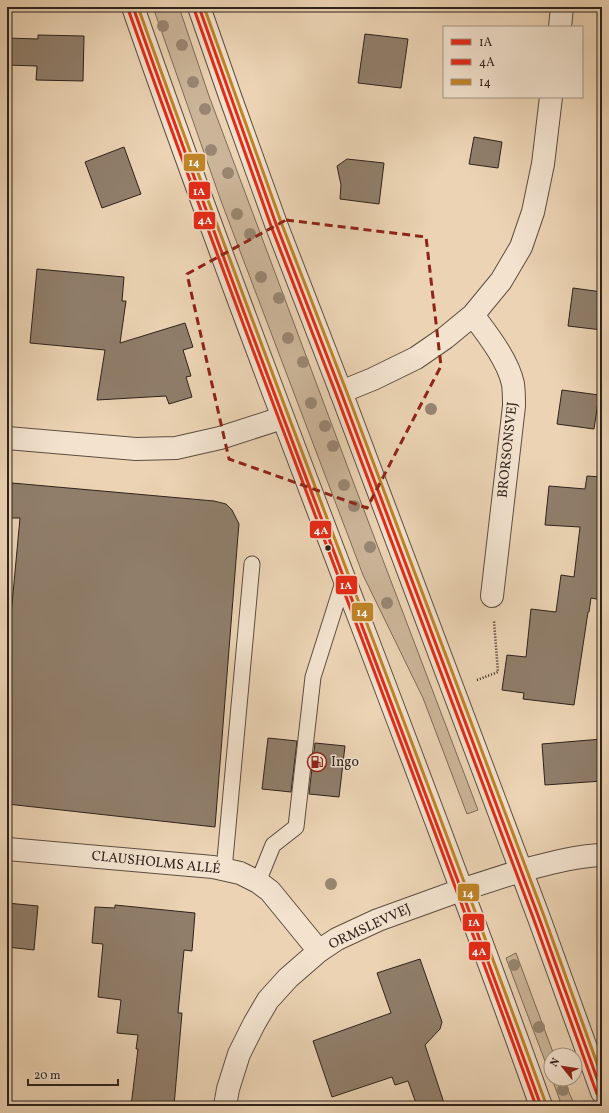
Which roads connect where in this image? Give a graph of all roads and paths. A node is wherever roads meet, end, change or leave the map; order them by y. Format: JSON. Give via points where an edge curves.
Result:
{"nodes":[{"id":1,"x":133,"y":7,"type":"edge"},
{"id":2,"x":199,"y":7,"type":"edge"},
{"id":3,"x":562,"y":7,"type":"edge"},
{"id":4,"x":560,"y":26,"type":"edge"},
{"id":5,"x":551,"y":98,"type":"edge"},
{"id":6,"x":473,"y":315,"type":"junction"},
{"id":7,"x":341,"y":392,"type":"junction"},
{"id":8,"x":282,"y":418,"type":"junction"},
{"id":9,"x":7,"y":438,"type":"edge"},
{"id":10,"x":252,"y":564,"type":"dead end"},
{"id":11,"x":344,"y":579,"type":"junction"},
{"id":12,"x":492,"y":596,"type":"joint"},
{"id":13,"x":453,"y":690,"type":"junction"},
{"id":14,"x":7,"y":850,"type":"edge"},
{"id":15,"x":602,"y":855,"type":"edge"},
{"id":16,"x":224,"y":870,"type":"junction"},
{"id":17,"x":520,"y":871,"type":"junction"},
{"id":18,"x":258,"y":882,"type":"junction"},
{"id":19,"x":461,"y":890,"type":"junction"},
{"id":20,"x":319,"y":951,"type":"junction"},
{"id":21,"x":602,"y":1092,"type":"edge"},
{"id":22,"x":225,"y":1106,"type":"edge"},
{"id":23,"x":541,"y":1106,"type":"edge"}],
"edges":[{"from":1,"to":8,"type":"street"},
{"from":2,"to":7,"type":"street","via":[[271,209]]},
{"from":3,"to":4,"type":"street"},
{"from":5,"to":6,"type":"street","via":[[543,164],[533,212],[521,247],[501,281]]},
{"from":6,"to":7,"type":"street","via":[[416,358]]},
{"from":6,"to":12,"type":"street","name":"BRORSONSVEJ","via":[[495,346],[513,384],[514,406]]},
{"from":7,"to":13,"type":"street"},
{"from":8,"to":9,"type":"street","via":[[220,438],[176,448],[136,449]]},
{"from":8,"to":11,"type":"street"},
{"from":10,"to":16,"type":"lane"},
{"from":11,"to":18,"type":"lane","via":[[312,677],[296,827],[272,845]]},
{"from":11,"to":19,"type":"street"},
{"from":12,"to":13,"type":"path","via":[[498,672]]},
{"from":13,"to":17,"type":"street"},
{"from":14,"to":16,"type":"street","name":"CLAUSHOLMS ALLÉ"},
{"from":15,"to":17,"type":"street","name":"ORMSLEVVEJ","via":[[571,858]]},
{"from":16,"to":18,"type":"street","name":"CLAUSHOLMS ALLÉ","via":[[240,873]]},
{"from":17,"to":19,"type":"street","name":"ORMSLEVVEJ"},
{"from":17,"to":21,"type":"street"},
{"from":18,"to":20,"type":"street","name":"CLAUSHOLMS ALLÉ","via":[[270,891]]},
{"from":19,"to":20,"type":"street","name":"ORMSLEVVEJ","via":[[378,920],[337,939]]},
{"from":19,"to":23,"type":"street"},
{"from":20,"to":22,"type":"street","name":"ORMSLEVVEJ","via":[[288,978],[268,1000],[239,1054]]}]}
